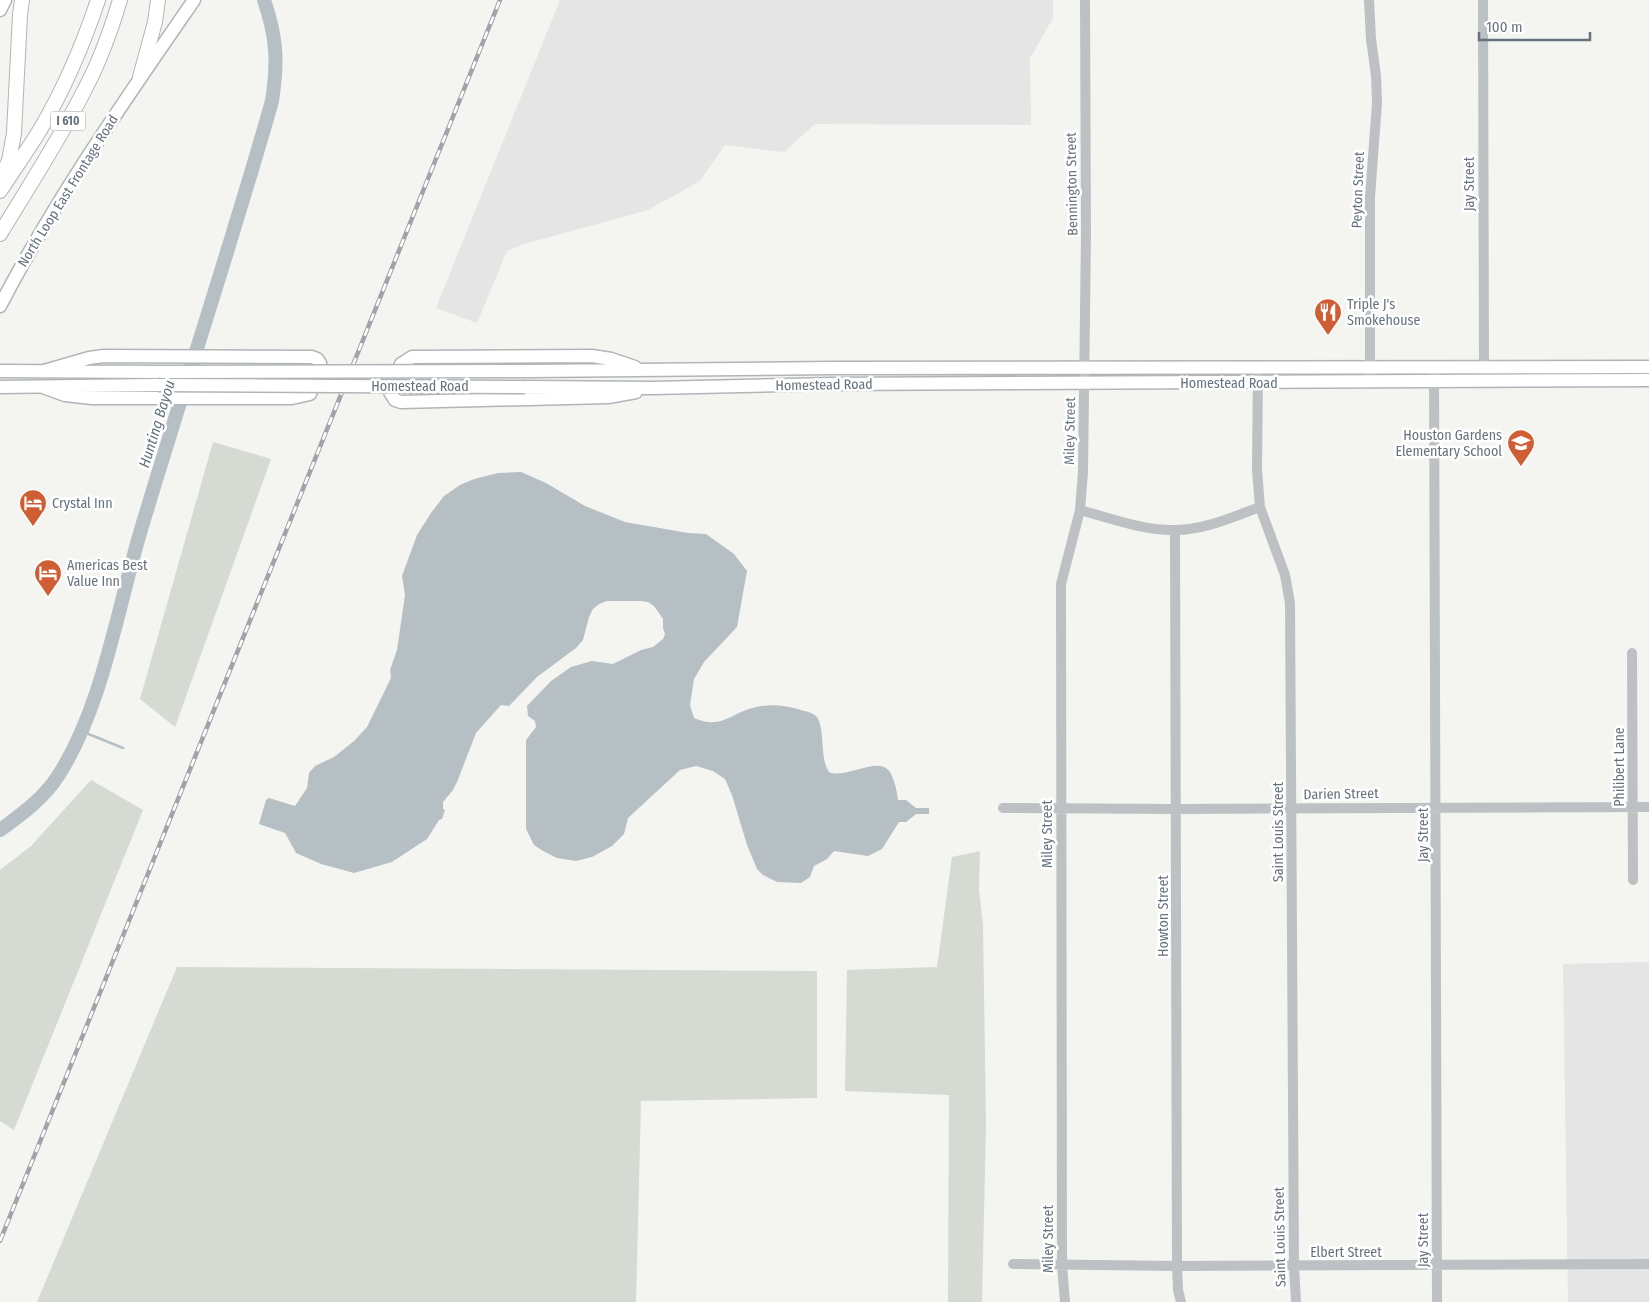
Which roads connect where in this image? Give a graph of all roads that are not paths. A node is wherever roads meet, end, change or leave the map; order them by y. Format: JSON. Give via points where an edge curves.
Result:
{"nodes":[{"id":1,"x":5,"y":0,"type":"edge"},
{"id":2,"x":22,"y":0,"type":"edge"},
{"id":3,"x":98,"y":0,"type":"edge"},
{"id":4,"x":120,"y":0,"type":"edge"},
{"id":5,"x":158,"y":0,"type":"edge"},
{"id":6,"x":194,"y":0,"type":"edge"},
{"id":7,"x":1085,"y":0,"type":"edge"},
{"id":8,"x":1369,"y":0,"type":"edge"},
{"id":9,"x":1484,"y":0,"type":"edge"},
{"id":10,"x":0,"y":10,"type":"edge"},
{"id":11,"x":140,"y":77,"type":"junction"},
{"id":12,"x":0,"y":180,"type":"edge"},
{"id":13,"x":0,"y":191,"type":"edge"},
{"id":14,"x":0,"y":234,"type":"edge"},
{"id":15,"x":0,"y":306,"type":"edge"},
{"id":16,"x":1258,"y":367,"type":"junction"},
{"id":17,"x":1484,"y":367,"type":"junction"},
{"id":18,"x":1649,"y":367,"type":"edge"},
{"id":19,"x":1085,"y":368,"type":"junction"},
{"id":20,"x":1370,"y":368,"type":"junction"},
{"id":21,"x":645,"y":370,"type":"junction"},
{"id":22,"x":0,"y":371,"type":"edge"},
{"id":23,"x":44,"y":371,"type":"junction"},
{"id":24,"x":1434,"y":374,"type":"junction"},
{"id":25,"x":160,"y":378,"type":"junction"},
{"id":26,"x":1649,"y":380,"type":"edge"},
{"id":27,"x":1370,"y":381,"type":"junction"},
{"id":28,"x":1085,"y":383,"type":"junction"},
{"id":29,"x":1258,"y":383,"type":"junction"},
{"id":30,"x":0,"y":387,"type":"edge"},
{"id":31,"x":42,"y":387,"type":"junction"},
{"id":32,"x":653,"y":388,"type":"junction"},
{"id":33,"x":1260,"y":507,"type":"junction"},
{"id":34,"x":1080,"y":510,"type":"junction"},
{"id":35,"x":1175,"y":530,"type":"junction"},
{"id":36,"x":1632,"y":653,"type":"dead end"},
{"id":37,"x":1436,"y":807,"type":"junction"},
{"id":38,"x":1632,"y":807,"type":"junction"},
{"id":39,"x":1649,"y":807,"type":"edge"},
{"id":40,"x":1003,"y":808,"type":"dead end"},
{"id":41,"x":1292,"y":808,"type":"junction"},
{"id":42,"x":1061,"y":809,"type":"junction"},
{"id":43,"x":1177,"y":809,"type":"junction"},
{"id":44,"x":1633,"y":880,"type":"dead end"},
{"id":45,"x":1013,"y":1264,"type":"dead end"},
{"id":46,"x":1649,"y":1264,"type":"edge"},
{"id":47,"x":1062,"y":1266,"type":"junction"},
{"id":48,"x":1177,"y":1266,"type":"junction"},
{"id":49,"x":1294,"y":1266,"type":"junction"},
{"id":50,"x":1437,"y":1266,"type":"junction"},
{"id":51,"x":1064,"y":1302,"type":"edge"},
{"id":52,"x":1181,"y":1302,"type":"edge"},
{"id":53,"x":1296,"y":1302,"type":"edge"},
{"id":54,"x":1437,"y":1302,"type":"edge"}],
"edges":[{"from":1,"to":10,"type":"main road"},
{"from":2,"to":12,"type":"highway","via":[[14,133],[9,161]]},
{"from":3,"to":13,"type":"highway","number":"I 610","via":[[66,81],[40,130]]},
{"from":4,"to":14,"type":"highway","number":"I 610","via":[[86,88]]},
{"from":5,"to":11,"type":"highway"},
{"from":6,"to":11,"type":"main road","name":"North Loop East Frontage Road"},
{"from":7,"to":19,"type":"street","name":"Bennington Street"},
{"from":8,"to":20,"type":"street","name":"Peyton Street","via":[[1376,76],[1370,198]]},
{"from":9,"to":17,"type":"street","name":"Jay Street"},
{"from":11,"to":15,"type":"main road","name":"North Loop East Frontage Road","via":[[39,234]]},
{"from":16,"to":19,"type":"main road","name":"Homestead Road"},
{"from":16,"to":20,"type":"main road","name":"Homestead Road"},
{"from":16,"to":29,"type":"street","name":"Saint Louis Street"},
{"from":17,"to":18,"type":"main road","name":"Homestead Road"},
{"from":17,"to":24,"type":"main road","name":"Homestead Road"},
{"from":19,"to":21,"type":"main road","name":"Homestead Road"},
{"from":19,"to":28,"type":"street","name":"Miley Street"},
{"from":20,"to":24,"type":"main road","name":"Homestead Road"},
{"from":20,"to":27,"type":"street","name":"Peyton Street"},
{"from":21,"to":25,"type":"main road","name":"Homestead Road","bridge":true},
{"from":21,"to":32,"type":"main road","via":[[601,356],[412,357],[402,364],[390,392],[395,400],[401,402],[608,398]]},
{"from":22,"to":23,"type":"main road","name":"Homestead Road"},
{"from":23,"to":25,"type":"main road","name":"Homestead Road"},
{"from":23,"to":31,"type":"main road","via":[[104,356],[312,358],[320,363],[313,389],[302,397],[75,397]]},
{"from":24,"to":26,"type":"main road","name":"Homestead Road"},
{"from":24,"to":27,"type":"main road","name":"Homestead Road"},
{"from":24,"to":37,"type":"street","name":"Jay Street"},
{"from":25,"to":31,"type":"main road","name":"Homestead Road"},
{"from":25,"to":32,"type":"main road","name":"Homestead Road","bridge":true},
{"from":27,"to":29,"type":"main road","name":"Homestead Road"},
{"from":28,"to":29,"type":"main road","name":"Homestead Road"},
{"from":28,"to":32,"type":"main road","name":"Homestead Road"},
{"from":28,"to":34,"type":"street","name":"Miley Street"},
{"from":29,"to":33,"type":"street","name":"Saint Louis Street"},
{"from":30,"to":31,"type":"main road","name":"Homestead Road"},
{"from":33,"to":35,"type":"street","via":[[1218,523]]},
{"from":33,"to":41,"type":"street","name":"Saint Louis Street","via":[[1285,575],[1290,603]]},
{"from":34,"to":35,"type":"street","via":[[1135,525]]},
{"from":34,"to":42,"type":"street","name":"Miley Street","via":[[1061,584]]},
{"from":35,"to":43,"type":"street","name":"Howton Street"},
{"from":36,"to":38,"type":"street","name":"Philibert Lane"},
{"from":37,"to":38,"type":"street","name":"Darien Street"},
{"from":37,"to":41,"type":"street","name":"Darien Street"},
{"from":37,"to":50,"type":"street","name":"Jay Street"},
{"from":38,"to":39,"type":"street","name":"Darien Street"},
{"from":38,"to":44,"type":"street","name":"Philibert Lane"},
{"from":40,"to":42,"type":"street","name":"Darien Street"},
{"from":41,"to":43,"type":"street","name":"Darien Street"},
{"from":41,"to":49,"type":"street","name":"Saint Louis Street"},
{"from":42,"to":43,"type":"street","name":"Darien Street"},
{"from":42,"to":47,"type":"street","name":"Miley Street"},
{"from":43,"to":48,"type":"street","name":"Howton Street"},
{"from":45,"to":47,"type":"street","name":"Elbert Street"},
{"from":46,"to":50,"type":"street","name":"Elbert Street"},
{"from":47,"to":48,"type":"street","name":"Elbert Street"},
{"from":47,"to":51,"type":"street","name":"Miley Street"},
{"from":48,"to":49,"type":"street","name":"Elbert Street"},
{"from":48,"to":52,"type":"street","name":"Howton Street"},
{"from":49,"to":50,"type":"street","name":"Elbert Street"},
{"from":49,"to":53,"type":"street","name":"Saint Louis Street"},
{"from":50,"to":54,"type":"street","name":"Jay Street"}]}
